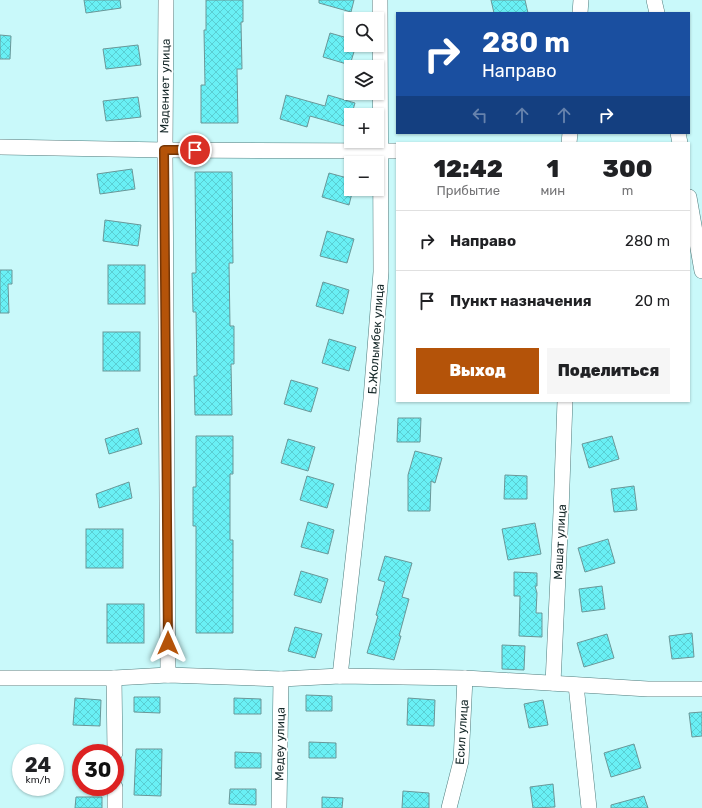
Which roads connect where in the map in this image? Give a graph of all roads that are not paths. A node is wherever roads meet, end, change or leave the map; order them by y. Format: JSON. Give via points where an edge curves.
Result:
{"nodes":[{"id":1,"x":166,"y":0,"type":"edge"},
{"id":2,"x":380,"y":0,"type":"edge"},
{"id":3,"x":582,"y":0,"type":"edge"},
{"id":4,"x":654,"y":0,"type":"edge"},
{"id":5,"x":580,"y":12,"type":"edge"},
{"id":6,"x":656,"y":12,"type":"edge"},
{"id":7,"x":0,"y":147,"type":"edge"},
{"id":8,"x":164,"y":150,"type":"junction"},
{"id":9,"x":380,"y":151,"type":"junction"},
{"id":10,"x":396,"y":151,"type":"edge"},
{"id":11,"x":690,"y":203,"type":"edge"},
{"id":12,"x":702,"y":270,"type":"edge"},
{"id":13,"x":565,"y":402,"type":"edge"},
{"id":14,"x":168,"y":675,"type":"junction"},
{"id":15,"x":340,"y":676,"type":"junction"},
{"id":16,"x":0,"y":678,"type":"edge"},
{"id":17,"x":114,"y":678,"type":"junction"},
{"id":18,"x":465,"y":678,"type":"junction"},
{"id":19,"x":281,"y":679,"type":"junction"},
{"id":20,"x":553,"y":684,"type":"junction"},
{"id":21,"x":576,"y":685,"type":"junction"},
{"id":22,"x":702,"y":688,"type":"edge"},
{"id":23,"x":114,"y":744,"type":"edge"},
{"id":24,"x":115,"y":796,"type":"edge"},
{"id":25,"x":115,"y":808,"type":"edge"},
{"id":26,"x":279,"y":808,"type":"edge"},
{"id":27,"x":449,"y":808,"type":"edge"},
{"id":28,"x":589,"y":808,"type":"edge"}],
"edges":[{"from":1,"to":8,"type":"street","name":"Мадениет улица"},
{"from":2,"to":9,"type":"street","name":"Б.Жолымбек улица"},
{"from":3,"to":5,"type":"street"},
{"from":4,"to":6,"type":"street"},
{"from":7,"to":8,"type":"street"},
{"from":8,"to":9,"type":"street"},
{"from":8,"to":14,"type":"street","name":"Мадениет улица"},
{"from":9,"to":10,"type":"street"},
{"from":9,"to":15,"type":"street","name":"Б.Жолымбек улица","via":[[381,272],[373,377]]},
{"from":11,"to":12,"type":"street"},
{"from":13,"to":20,"type":"street","name":"Машат улица"},
{"from":14,"to":17,"type":"street"},
{"from":14,"to":19,"type":"street"},
{"from":15,"to":18,"type":"street"},
{"from":15,"to":19,"type":"street"},
{"from":16,"to":17,"type":"street"},
{"from":17,"to":23,"type":"street"},
{"from":18,"to":20,"type":"street"},
{"from":18,"to":27,"type":"street","name":"Есил улица","via":[[461,761]]},
{"from":19,"to":26,"type":"street","name":"Медеу улица"},
{"from":20,"to":21,"type":"street"},
{"from":21,"to":22,"type":"street","via":[[648,689]]},
{"from":21,"to":28,"type":"street"},
{"from":24,"to":25,"type":"street"}]}
